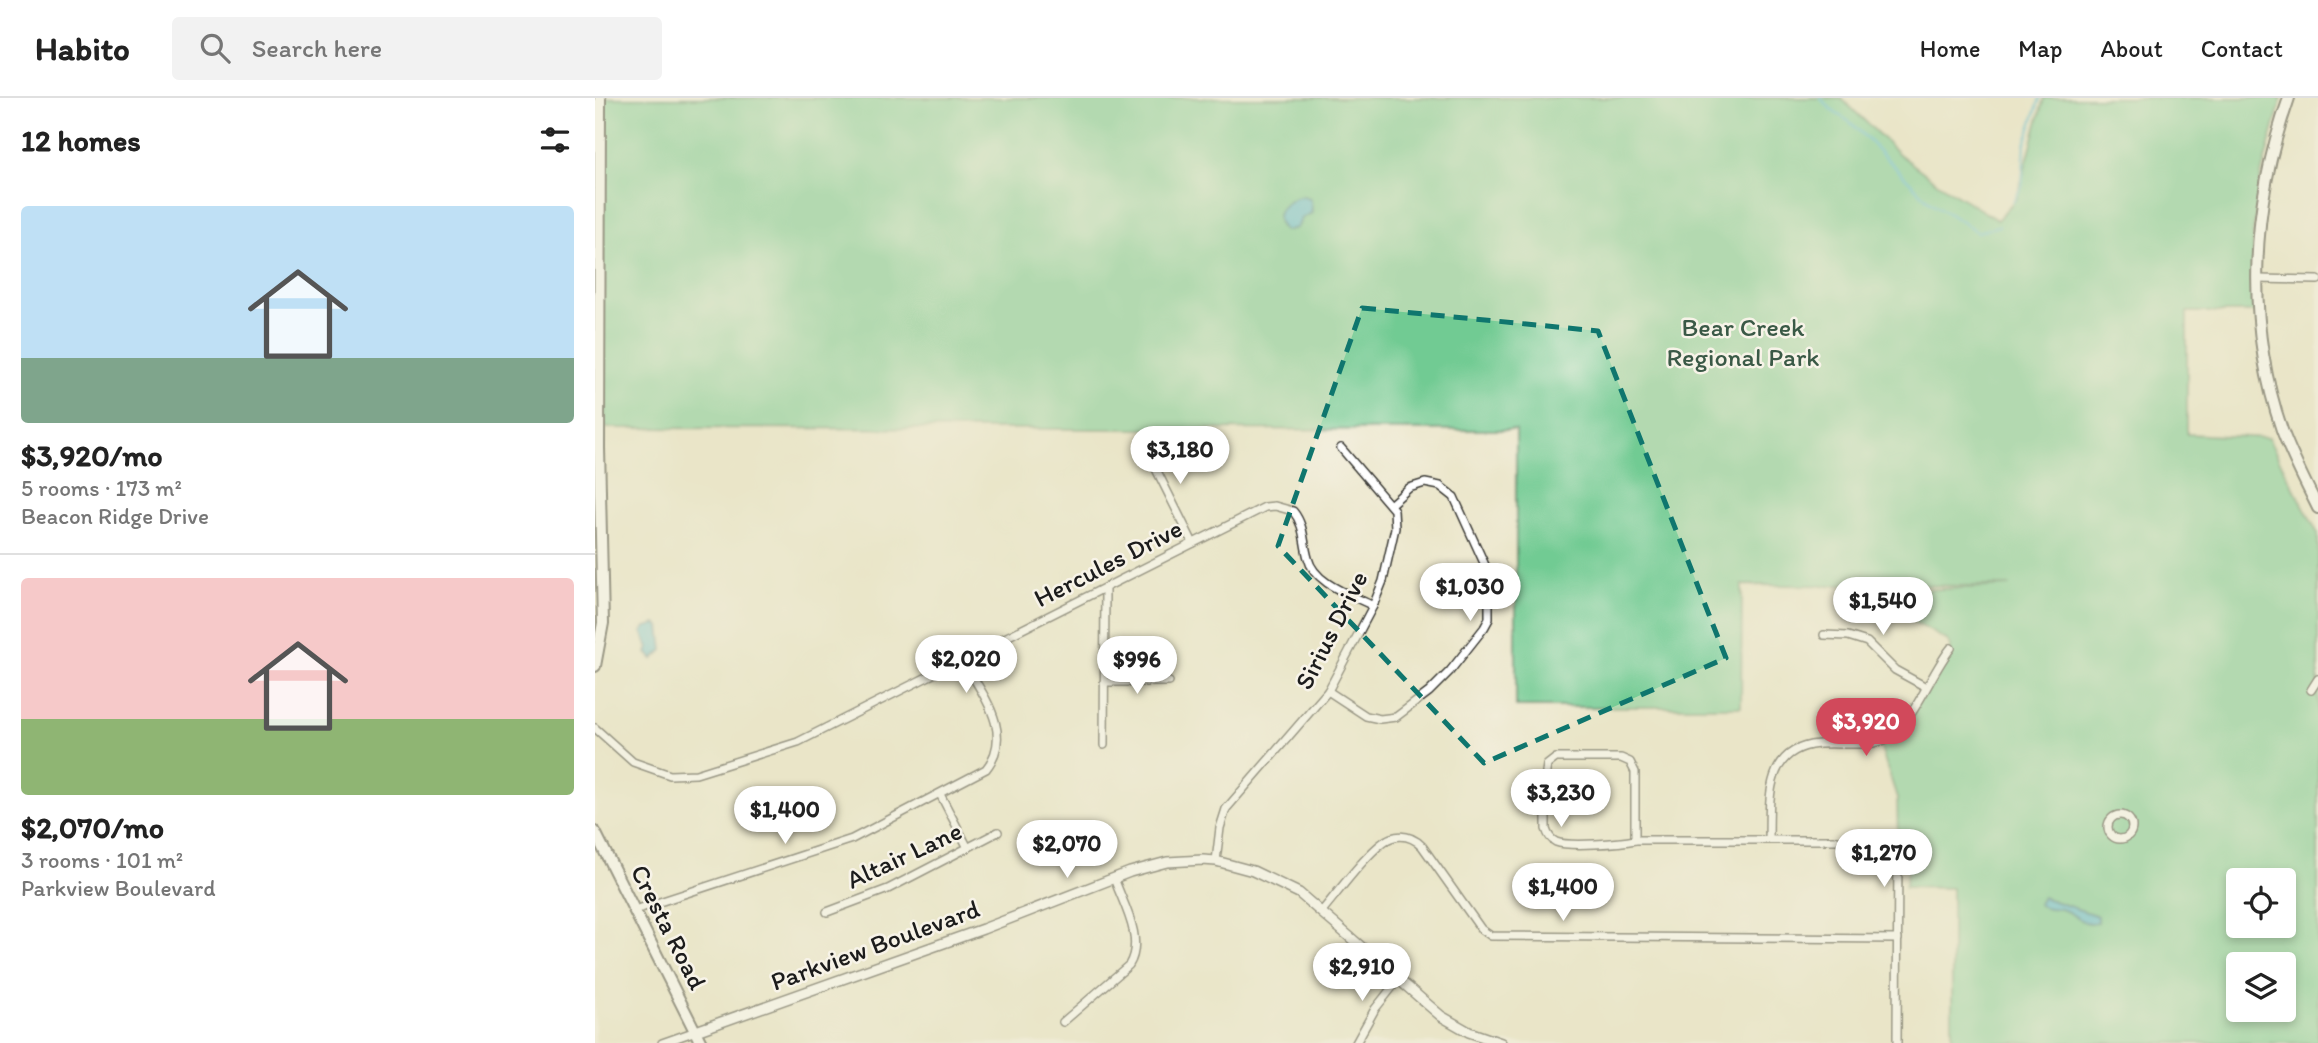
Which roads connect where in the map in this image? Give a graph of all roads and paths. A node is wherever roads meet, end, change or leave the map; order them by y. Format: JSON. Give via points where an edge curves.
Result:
{"nodes":[{"id":1,"x":600,"y":98,"type":"edge"},
{"id":2,"x":2289,"y":98,"type":"edge"},
{"id":3,"x":2257,"y":279,"type":"junction"},
{"id":4,"x":2318,"y":280,"type":"edge"},
{"id":5,"x":597,"y":384,"type":"edge"},
{"id":6,"x":1142,"y":441,"type":"dead end"},
{"id":7,"x":1341,"y":448,"type":"dead end"},
{"id":8,"x":1391,"y":504,"type":"junction"},
{"id":9,"x":2318,"y":508,"type":"edge"},
{"id":10,"x":1193,"y":543,"type":"junction"},
{"id":11,"x":1105,"y":588,"type":"junction"},
{"id":12,"x":1373,"y":606,"type":"junction"},
{"id":13,"x":1824,"y":635,"type":"dead end"},
{"id":14,"x":1951,"y":648,"type":"dead end"},
{"id":15,"x":963,"y":660,"type":"junction"},
{"id":16,"x":595,"y":666,"type":"edge"},
{"id":17,"x":2318,"y":679,"type":"edge"},
{"id":18,"x":1104,"y":682,"type":"junction"},
{"id":19,"x":1169,"y":682,"type":"dead end"},
{"id":20,"x":1926,"y":687,"type":"junction"},
{"id":21,"x":2311,"y":690,"type":"dead end"},
{"id":22,"x":1328,"y":691,"type":"junction"},
{"id":23,"x":595,"y":728,"type":"edge"},
{"id":24,"x":1104,"y":745,"type":"dead end"},
{"id":25,"x":940,"y":794,"type":"junction"},
{"id":26,"x":595,"y":832,"type":"edge"},
{"id":27,"x":998,"y":832,"type":"dead end"},
{"id":28,"x":1769,"y":839,"type":"junction"},
{"id":29,"x":1635,"y":840,"type":"junction"},
{"id":30,"x":1898,"y":840,"type":"junction"},
{"id":31,"x":1912,"y":840,"type":"dead end"},
{"id":32,"x":968,"y":848,"type":"junction"},
{"id":33,"x":1216,"y":861,"type":"junction"},
{"id":34,"x":1114,"y":878,"type":"junction"},
{"id":35,"x":635,"y":911,"type":"junction"},
{"id":36,"x":1322,"y":911,"type":"junction"},
{"id":37,"x":827,"y":912,"type":"dead end"},
{"id":38,"x":1898,"y":939,"type":"junction"},
{"id":39,"x":1398,"y":980,"type":"junction"},
{"id":40,"x":1063,"y":1022,"type":"dead end"},
{"id":41,"x":696,"y":1031,"type":"junction"},
{"id":42,"x":662,"y":1043,"type":"edge"},
{"id":43,"x":701,"y":1043,"type":"edge"},
{"id":44,"x":1356,"y":1043,"type":"edge"},
{"id":45,"x":1501,"y":1043,"type":"edge"},
{"id":46,"x":1897,"y":1043,"type":"edge"}],
"edges":[{"from":1,"to":5,"type":"main road"},
{"from":2,"to":3,"type":"main road","via":[[2264,192]]},
{"from":3,"to":4,"type":"street"},
{"from":3,"to":9,"type":"main road","via":[[2273,400],[2290,451]]},
{"from":5,"to":16,"type":"main road","via":[[603,623]]},
{"from":6,"to":10,"type":"street"},
{"from":7,"to":8,"type":"street"},
{"from":8,"to":12,"type":"street","name":"Sirius Drive","via":[[1395,528]]},
{"from":8,"to":22,"type":"street","via":[[1409,488],[1425,483],[1440,486],[1454,497],[1489,574],[1489,619],[1451,671],[1397,717],[1366,716]]},
{"from":10,"to":11,"type":"street","name":"Hercules Drive"},
{"from":10,"to":12,"type":"street","name":"Hercules Drive","via":[[1265,507],[1284,508],[1299,518],[1316,574]]},
{"from":11,"to":15,"type":"street","name":"Hercules Drive"},
{"from":11,"to":18,"type":"street"},
{"from":12,"to":22,"type":"street","name":"Sirius Drive"},
{"from":13,"to":20,"type":"street","via":[[1867,642],[1895,670]]},
{"from":14,"to":20,"type":"street"},
{"from":15,"to":23,"type":"street","name":"Hercules Drive","via":[[814,735],[696,774],[670,775],[646,768]]},
{"from":15,"to":25,"type":"street","via":[[993,716],[999,740],[993,759],[978,775]]},
{"from":17,"to":21,"type":"street"},
{"from":18,"to":19,"type":"street"},
{"from":18,"to":24,"type":"street"},
{"from":20,"to":28,"type":"street","via":[[1904,724],[1889,738],[1869,744],[1812,745],[1784,759],[1770,789]]},
{"from":22,"to":33,"type":"street","name":"Sirius Drive","via":[[1226,809]]},
{"from":25,"to":32,"type":"street"},
{"from":25,"to":35,"type":"street","via":[[852,839]]},
{"from":26,"to":35,"type":"main road","name":"Cresta Road"},
{"from":27,"to":32,"type":"street","name":"Altair Lane"},
{"from":28,"to":29,"type":"street"},
{"from":28,"to":30,"type":"street"},
{"from":29,"to":29,"type":"street","via":[[1553,841],[1546,829],[1546,772],[1551,761],[1621,758],[1630,762],[1635,772]]},
{"from":30,"to":31,"type":"street"},
{"from":30,"to":38,"type":"street"},
{"from":32,"to":37,"type":"street","name":"Altair Lane","via":[[888,889]]},
{"from":33,"to":34,"type":"street","name":"Parkview Boulevard","via":[[1167,862]]},
{"from":33,"to":36,"type":"street","name":"Parkview Boulevard","via":[[1283,883]]},
{"from":34,"to":40,"type":"street","via":[[1135,940],[1133,958]]},
{"from":34,"to":41,"type":"street","name":"Parkview Boulevard"},
{"from":35,"to":41,"type":"main road","name":"Cresta Road"},
{"from":36,"to":38,"type":"street","via":[[1379,845],[1400,836],[1422,846],[1481,929],[1491,936]]},
{"from":36,"to":39,"type":"street","name":"Parkview Boulevard"},
{"from":38,"to":46,"type":"street"},
{"from":39,"to":44,"type":"street"},
{"from":39,"to":45,"type":"street","name":"Parkview Boulevard","via":[[1454,1025]]},
{"from":41,"to":42,"type":"street","name":"Parkview Boulevard"},
{"from":41,"to":43,"type":"main road","name":"Cresta Road"}]}
